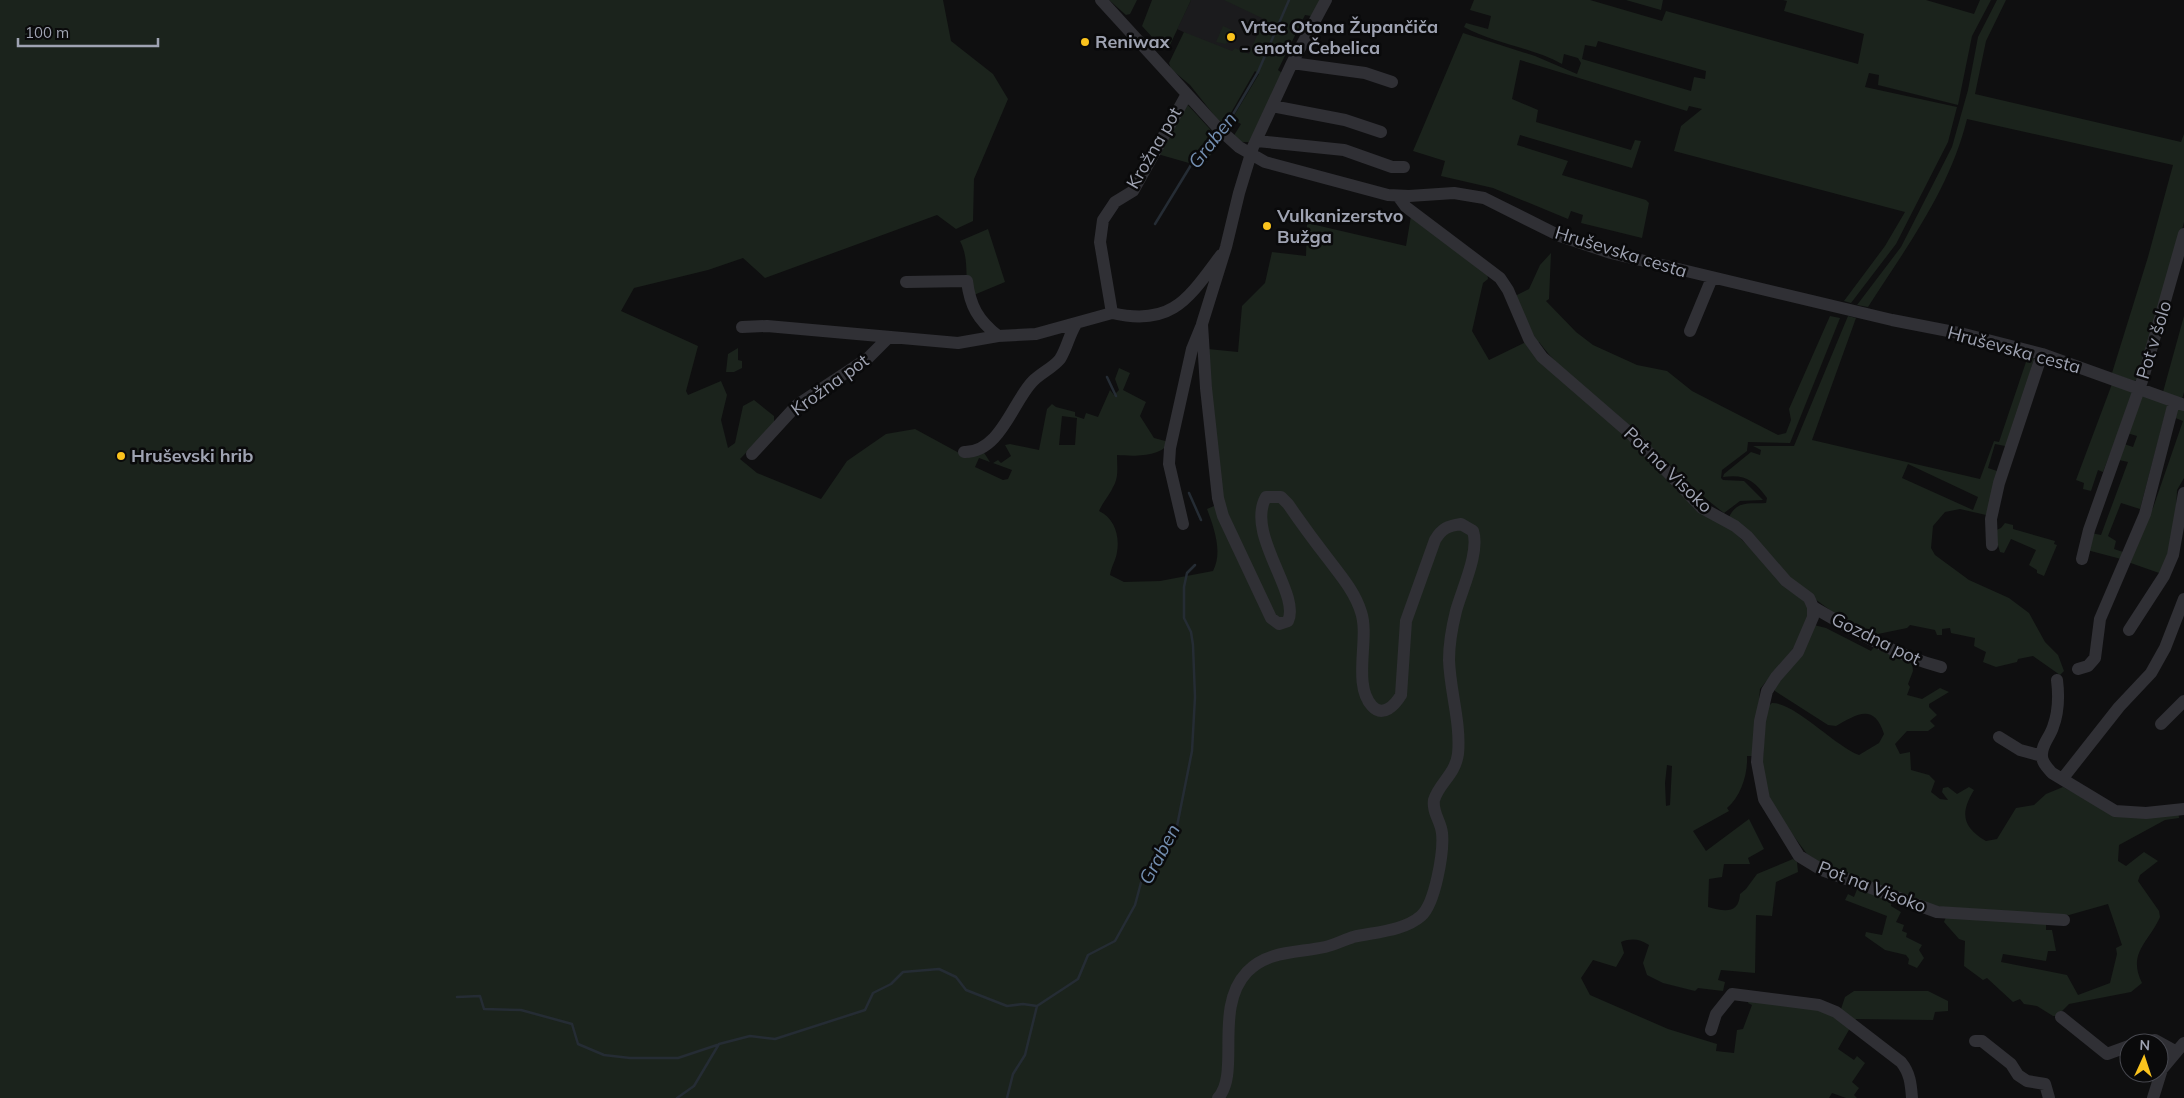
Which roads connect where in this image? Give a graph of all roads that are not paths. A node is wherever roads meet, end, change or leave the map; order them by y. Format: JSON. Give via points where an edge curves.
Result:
{"nodes":[{"id":1,"x":1101,"y":0,"type":"edge"},
{"id":2,"x":1326,"y":0,"type":"edge"},
{"id":3,"x":1292,"y":64,"type":"junction"},
{"id":4,"x":1392,"y":82,"type":"dead end"},
{"id":5,"x":1187,"y":94,"type":"junction"},
{"id":6,"x":1272,"y":106,"type":"junction"},
{"id":7,"x":1381,"y":132,"type":"dead end"},
{"id":8,"x":1257,"y":141,"type":"junction"},
{"id":9,"x":1251,"y":156,"type":"junction"},
{"id":10,"x":1404,"y":167,"type":"dead end"},
{"id":11,"x":1398,"y":196,"type":"junction"},
{"id":12,"x":2184,"y":234,"type":"edge"},
{"id":13,"x":1226,"y":246,"type":"junction"},
{"id":14,"x":1712,"y":278,"type":"junction"},
{"id":15,"x":906,"y":282,"type":"dead end"},
{"id":16,"x":1112,"y":313,"type":"junction"},
{"id":17,"x":1076,"y":324,"type":"junction"},
{"id":18,"x":1202,"y":324,"type":"junction"},
{"id":19,"x":742,"y":327,"type":"dead end"},
{"id":20,"x":1690,"y":332,"type":"dead end"},
{"id":21,"x":998,"y":336,"type":"junction"},
{"id":22,"x":888,"y":338,"type":"junction"},
{"id":23,"x":2042,"y":354,"type":"junction"},
{"id":24,"x":2139,"y":388,"type":"junction"},
{"id":25,"x":2179,"y":404,"type":"edge"},
{"id":26,"x":964,"y":452,"type":"dead end"},
{"id":27,"x":752,"y":454,"type":"dead end"},
{"id":28,"x":2184,"y":493,"type":"edge"},
{"id":29,"x":1183,"y":524,"type":"dead end"},
{"id":30,"x":1992,"y":546,"type":"dead end"},
{"id":31,"x":2082,"y":559,"type":"dead end"},
{"id":32,"x":2184,"y":599,"type":"edge"},
{"id":33,"x":1814,"y":607,"type":"junction"},
{"id":34,"x":2129,"y":630,"type":"dead end"},
{"id":35,"x":1941,"y":667,"type":"dead end"},
{"id":36,"x":2078,"y":669,"type":"dead end"},
{"id":37,"x":2057,"y":680,"type":"dead end"},
{"id":38,"x":2184,"y":702,"type":"edge"},
{"id":39,"x":2161,"y":724,"type":"dead end"},
{"id":40,"x":1999,"y":737,"type":"dead end"},
{"id":41,"x":2042,"y":756,"type":"junction"},
{"id":42,"x":2063,"y":778,"type":"junction"},
{"id":43,"x":2184,"y":808,"type":"edge"},
{"id":44,"x":2064,"y":920,"type":"dead end"},
{"id":45,"x":2061,"y":1017,"type":"dead end"},
{"id":46,"x":1712,"y":1030,"type":"dead end"},
{"id":47,"x":1975,"y":1041,"type":"dead end"},
{"id":48,"x":2180,"y":1047,"type":"edge"},
{"id":49,"x":2119,"y":1050,"type":"edge"},
{"id":50,"x":1218,"y":1098,"type":"edge"},
{"id":51,"x":1912,"y":1098,"type":"edge"},
{"id":52,"x":2049,"y":1098,"type":"edge"},
{"id":53,"x":2153,"y":1098,"type":"edge"}],
"edges":[{"from":1,"to":5,"type":"street","name":"Hruševska cesta"},
{"from":2,"to":3,"type":"street","name":"Krožna pot"},
{"from":3,"to":4,"type":"street","via":[[1365,73]]},
{"from":3,"to":6,"type":"street","name":"Krožna pot"},
{"from":5,"to":9,"type":"street","name":"Hruševska cesta","via":[[1221,131]]},
{"from":5,"to":16,"type":"street","name":"Krožna pot","via":[[1133,191],[1115,202],[1103,220],[1100,242]]},
{"from":6,"to":7,"type":"street","via":[[1345,120]]},
{"from":6,"to":8,"type":"street","name":"Krožna pot"},
{"from":8,"to":9,"type":"street","name":"Krožna pot"},
{"from":8,"to":10,"type":"street","via":[[1344,150],[1392,167]]},
{"from":9,"to":11,"type":"street","name":"Hruševska cesta","via":[[1268,164]]},
{"from":9,"to":13,"type":"street","name":"Krožna pot"},
{"from":11,"to":14,"type":"street","name":"Hruševska cesta","via":[[1454,193],[1484,198],[1570,240]]},
{"from":11,"to":33,"type":"street","name":"Pot na Visoko","via":[[1406,207],[1500,278],[1512,297],[1529,339],[1542,357],[1632,435],[1702,508],[1747,536],[1786,581],[1809,598]]},
{"from":12,"to":24,"type":"street","name":"Pot v šolo"},
{"from":13,"to":16,"type":"street","name":"Krožna pot","via":[[1195,289],[1170,311],[1153,318]]},
{"from":13,"to":18,"type":"street","name":"Krožna pot"},
{"from":14,"to":20,"type":"street"},
{"from":14,"to":23,"type":"street","name":"Hruševska cesta"},
{"from":15,"to":21,"type":"street","via":[[967,281],[976,315]]},
{"from":16,"to":17,"type":"street","name":"Krožna pot"},
{"from":17,"to":21,"type":"street","name":"Krožna pot","via":[[1036,334]]},
{"from":17,"to":26,"type":"street","via":[[1059,360],[1032,382],[1009,421],[989,442],[974,452]]},
{"from":18,"to":29,"type":"street","name":"Krožna pot","via":[[1192,349],[1170,448],[1169,464]]},
{"from":18,"to":50,"type":"street","name":"Krožna pot","via":[[1218,498],[1224,516],[1271,618],[1280,624],[1288,621],[1291,611],[1271,559],[1261,511],[1266,497],[1281,497],[1288,504],[1343,578],[1362,613],[1363,685],[1372,706],[1388,710],[1396,705],[1401,695],[1406,621],[1441,530],[1461,524],[1473,531],[1476,540],[1450,644],[1458,752],[1455,767],[1434,800],[1434,811],[1442,833],[1431,901],[1422,915],[1403,926],[1324,947],[1285,953],[1264,960],[1248,972],[1230,1002],[1226,1080]]},
{"from":19,"to":22,"type":"street","name":"Krožna pot","via":[[767,326]]},
{"from":21,"to":22,"type":"street","name":"Krožna pot","via":[[958,343]]},
{"from":22,"to":27,"type":"street","name":"Krožna pot","via":[[868,358],[797,405]]},
{"from":23,"to":24,"type":"street","name":"Hruševska cesta"},
{"from":23,"to":30,"type":"street","via":[[2000,483],[1991,519]]},
{"from":24,"to":25,"type":"street","name":"Hruševska cesta"},
{"from":24,"to":31,"type":"street","name":"Pot v šolo","via":[[2089,530]]},
{"from":25,"to":36,"type":"street","name":"Hruševska cesta","via":[[2145,514],[2100,619],[2095,658],[2088,666]]},
{"from":28,"to":34,"type":"street","via":[[2173,555],[2164,576]]},
{"from":32,"to":42,"type":"street","via":[[2152,673],[2118,707]]},
{"from":33,"to":35,"type":"street","name":"Gozdna pot","via":[[1912,660]]},
{"from":33,"to":44,"type":"street","name":"Pot na Visoko","via":[[1813,618],[1798,652],[1767,691],[1760,721],[1757,762],[1764,799],[1799,856],[1822,870],[1937,912]]},
{"from":37,"to":41,"type":"street","via":[[2058,713]]},
{"from":38,"to":39,"type":"street"},
{"from":40,"to":41,"type":"street","via":[[2020,750]]},
{"from":41,"to":42,"type":"street","via":[[2052,773]]},
{"from":42,"to":43,"type":"street","via":[[2115,811],[2146,814]]},
{"from":45,"to":49,"type":"street","via":[[2107,1054]]},
{"from":46,"to":51,"type":"street","via":[[1716,1014],[1732,994],[1819,1005],[1836,1012],[1901,1062],[1912,1083]]},
{"from":47,"to":52,"type":"street","via":[[1982,1041],[2027,1081],[2045,1084]]},
{"from":48,"to":53,"type":"street","via":[[2162,1069]]}]}
